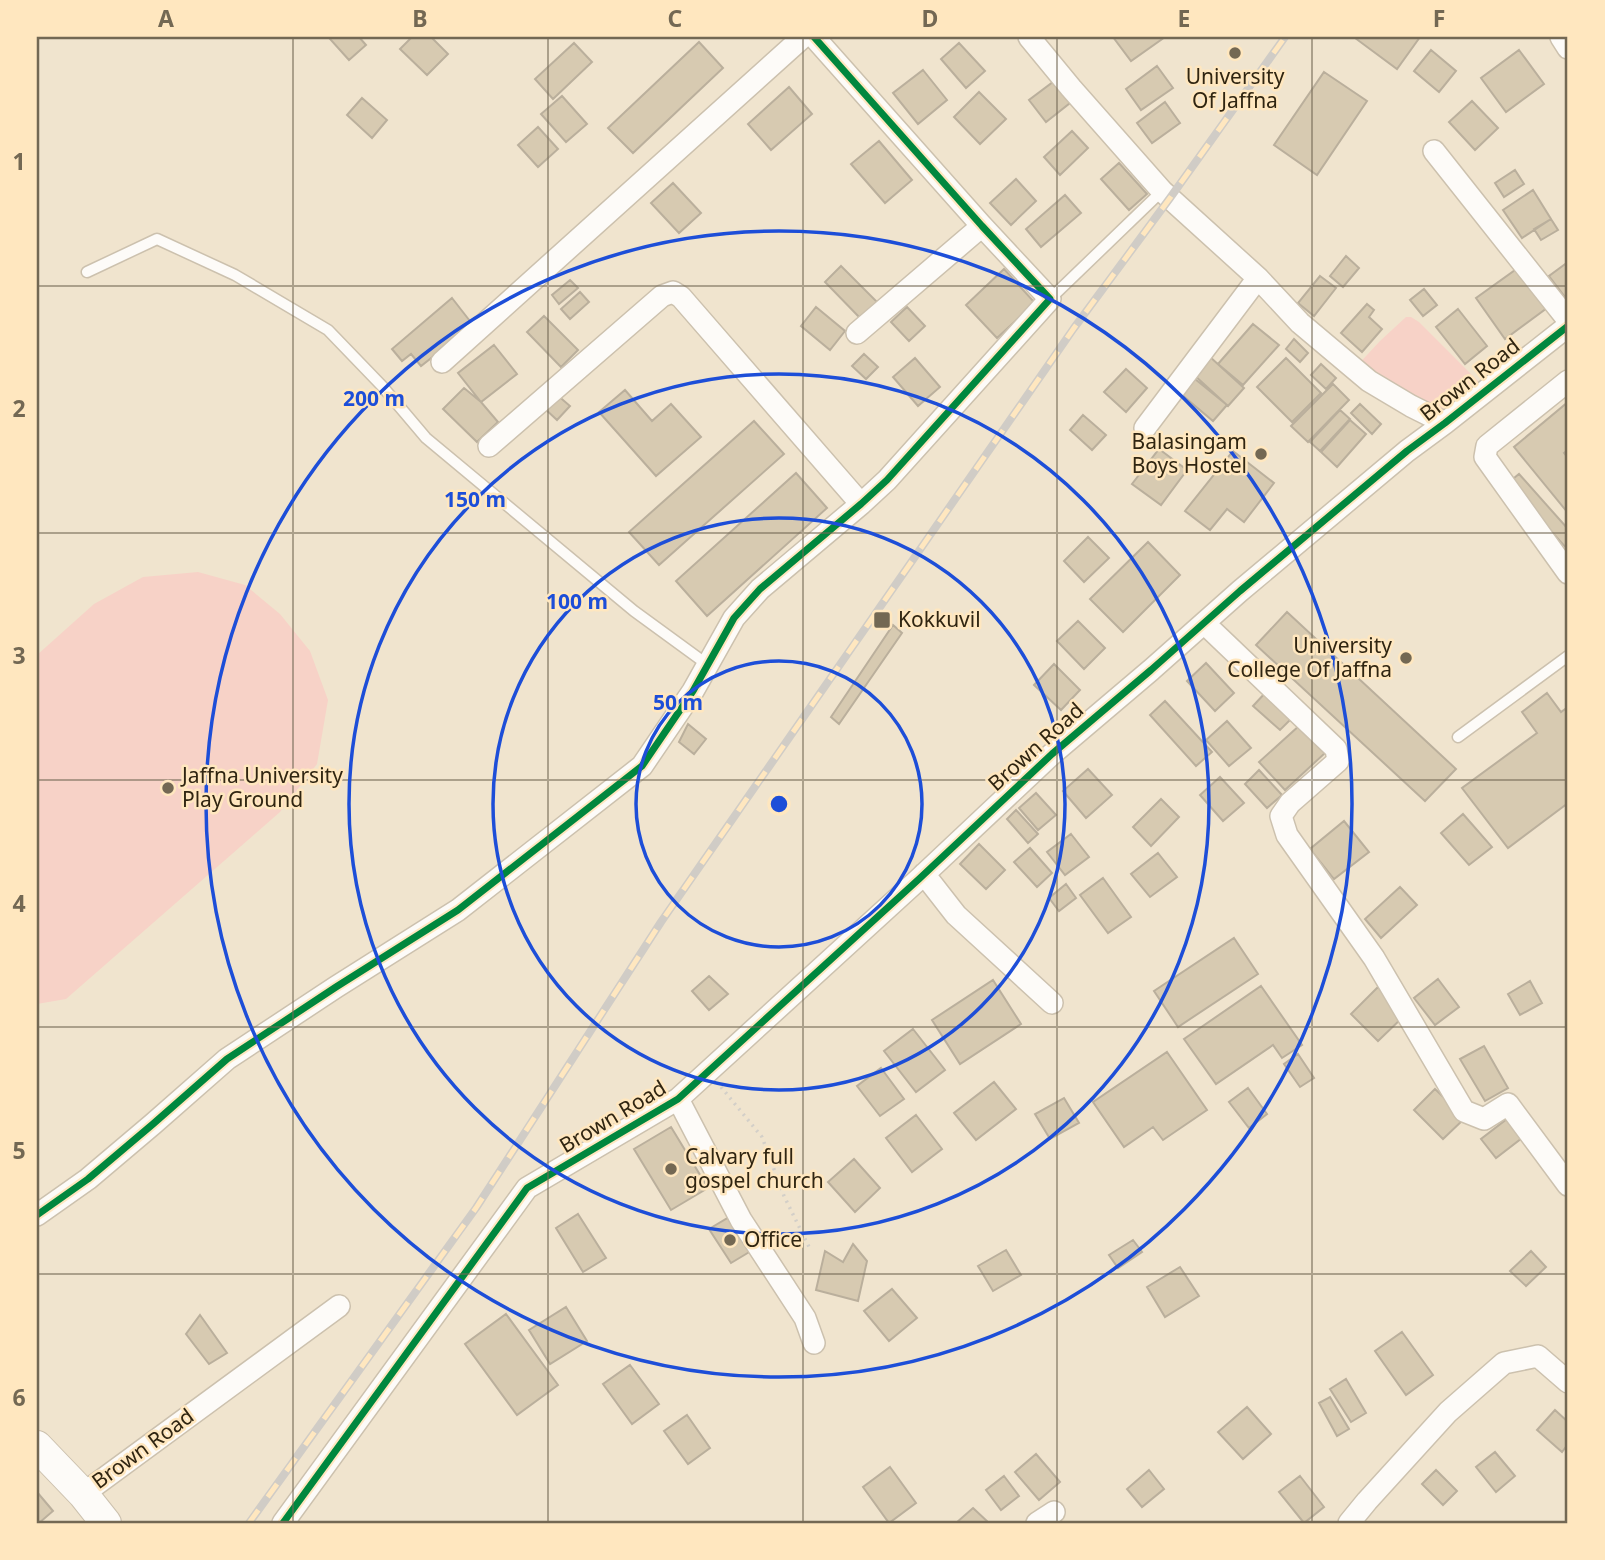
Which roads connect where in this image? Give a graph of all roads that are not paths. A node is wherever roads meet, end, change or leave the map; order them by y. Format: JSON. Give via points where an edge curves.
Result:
{"nodes":[{"id":1,"x":803,"y":37,"type":"edge"},
{"id":2,"x":814,"y":37,"type":"edge"},
{"id":3,"x":1029,"y":37,"type":"edge"},
{"id":4,"x":1561,"y":37,"type":"edge"},
{"id":5,"x":1568,"y":48,"type":"edge"},
{"id":6,"x":1434,"y":151,"type":"dead end"},
{"id":7,"x":1162,"y":191,"type":"junction"},
{"id":8,"x":982,"y":226,"type":"junction"},
{"id":9,"x":87,"y":272,"type":"dead end"},
{"id":10,"x":1258,"y":278,"type":"junction"},
{"id":11,"x":1050,"y":299,"type":"junction"},
{"id":12,"x":1568,"y":320,"type":"edge"},
{"id":13,"x":1568,"y":326,"type":"edge"},
{"id":14,"x":857,"y":334,"type":"dead end"},
{"id":15,"x":442,"y":362,"type":"dead end"},
{"id":16,"x":1568,"y":381,"type":"edge"},
{"id":17,"x":1445,"y":423,"type":"junction"},
{"id":18,"x":1145,"y":428,"type":"dead end"},
{"id":19,"x":489,"y":446,"type":"dead end"},
{"id":20,"x":861,"y":504,"type":"junction"},
{"id":21,"x":1568,"y":573,"type":"edge"},
{"id":22,"x":1204,"y":623,"type":"junction"},
{"id":23,"x":1568,"y":656,"type":"edge"},
{"id":24,"x":708,"y":664,"type":"junction"},
{"id":25,"x":1458,"y":737,"type":"dead end"},
{"id":26,"x":924,"y":874,"type":"junction"},
{"id":27,"x":1052,"y":1003,"type":"dead end"},
{"id":28,"x":678,"y":1099,"type":"junction"},
{"id":29,"x":1568,"y":1185,"type":"edge"},
{"id":30,"x":37,"y":1215,"type":"edge"},
{"id":31,"x":339,"y":1306,"type":"dead end"},
{"id":32,"x":814,"y":1343,"type":"dead end"},
{"id":33,"x":1568,"y":1382,"type":"edge"},
{"id":34,"x":37,"y":1446,"type":"edge"},
{"id":35,"x":83,"y":1493,"type":"junction"},
{"id":36,"x":106,"y":1523,"type":"edge"},
{"id":37,"x":283,"y":1523,"type":"edge"},
{"id":38,"x":1349,"y":1523,"type":"edge"}],
"edges":[{"from":1,"to":15,"type":"street"},
{"from":2,"to":8,"type":"street"},
{"from":3,"to":7,"type":"street"},
{"from":4,"to":5,"type":"street"},
{"from":6,"to":12,"type":"street"},
{"from":7,"to":10,"type":"street"},
{"from":7,"to":11,"type":"lane"},
{"from":8,"to":11,"type":"street"},
{"from":8,"to":14,"type":"street"},
{"from":9,"to":24,"type":"lane","via":[[157,239],[235,275],[328,330],[426,438],[634,611]]},
{"from":10,"to":17,"type":"street","via":[[1300,323],[1369,381]]},
{"from":10,"to":18,"type":"street"},
{"from":11,"to":20,"type":"street"},
{"from":13,"to":17,"type":"street","name":"Brown Road"},
{"from":16,"to":21,"type":"street","via":[[1487,446],[1485,457]]},
{"from":17,"to":22,"type":"street","name":"Brown Road"},
{"from":19,"to":20,"type":"street","via":[[662,296],[673,292]]},
{"from":20,"to":24,"type":"street","via":[[761,589],[734,618]]},
{"from":22,"to":26,"type":"street","name":"Brown Road","via":[[1052,754]]},
{"from":22,"to":29,"type":"street","via":[[1336,748],[1338,761],[1281,816],[1287,835],[1374,958],[1464,1111],[1484,1119],[1508,1104]]},
{"from":23,"to":25,"type":"lane"},
{"from":24,"to":30,"type":"street","via":[[642,766],[458,911],[227,1059],[88,1179]]},
{"from":26,"to":27,"type":"street","via":[[956,915]]},
{"from":26,"to":28,"type":"street","name":"Brown Road"},
{"from":28,"to":32,"type":"street","via":[[741,1220],[805,1318]]},
{"from":28,"to":37,"type":"street","name":"Brown Road","via":[[527,1188]]},
{"from":31,"to":35,"type":"street","name":"Brown Road"},
{"from":33,"to":38,"type":"street","via":[[1538,1356],[1504,1363],[1448,1412]]},
{"from":34,"to":35,"type":"street"},
{"from":35,"to":36,"type":"street"}]}
